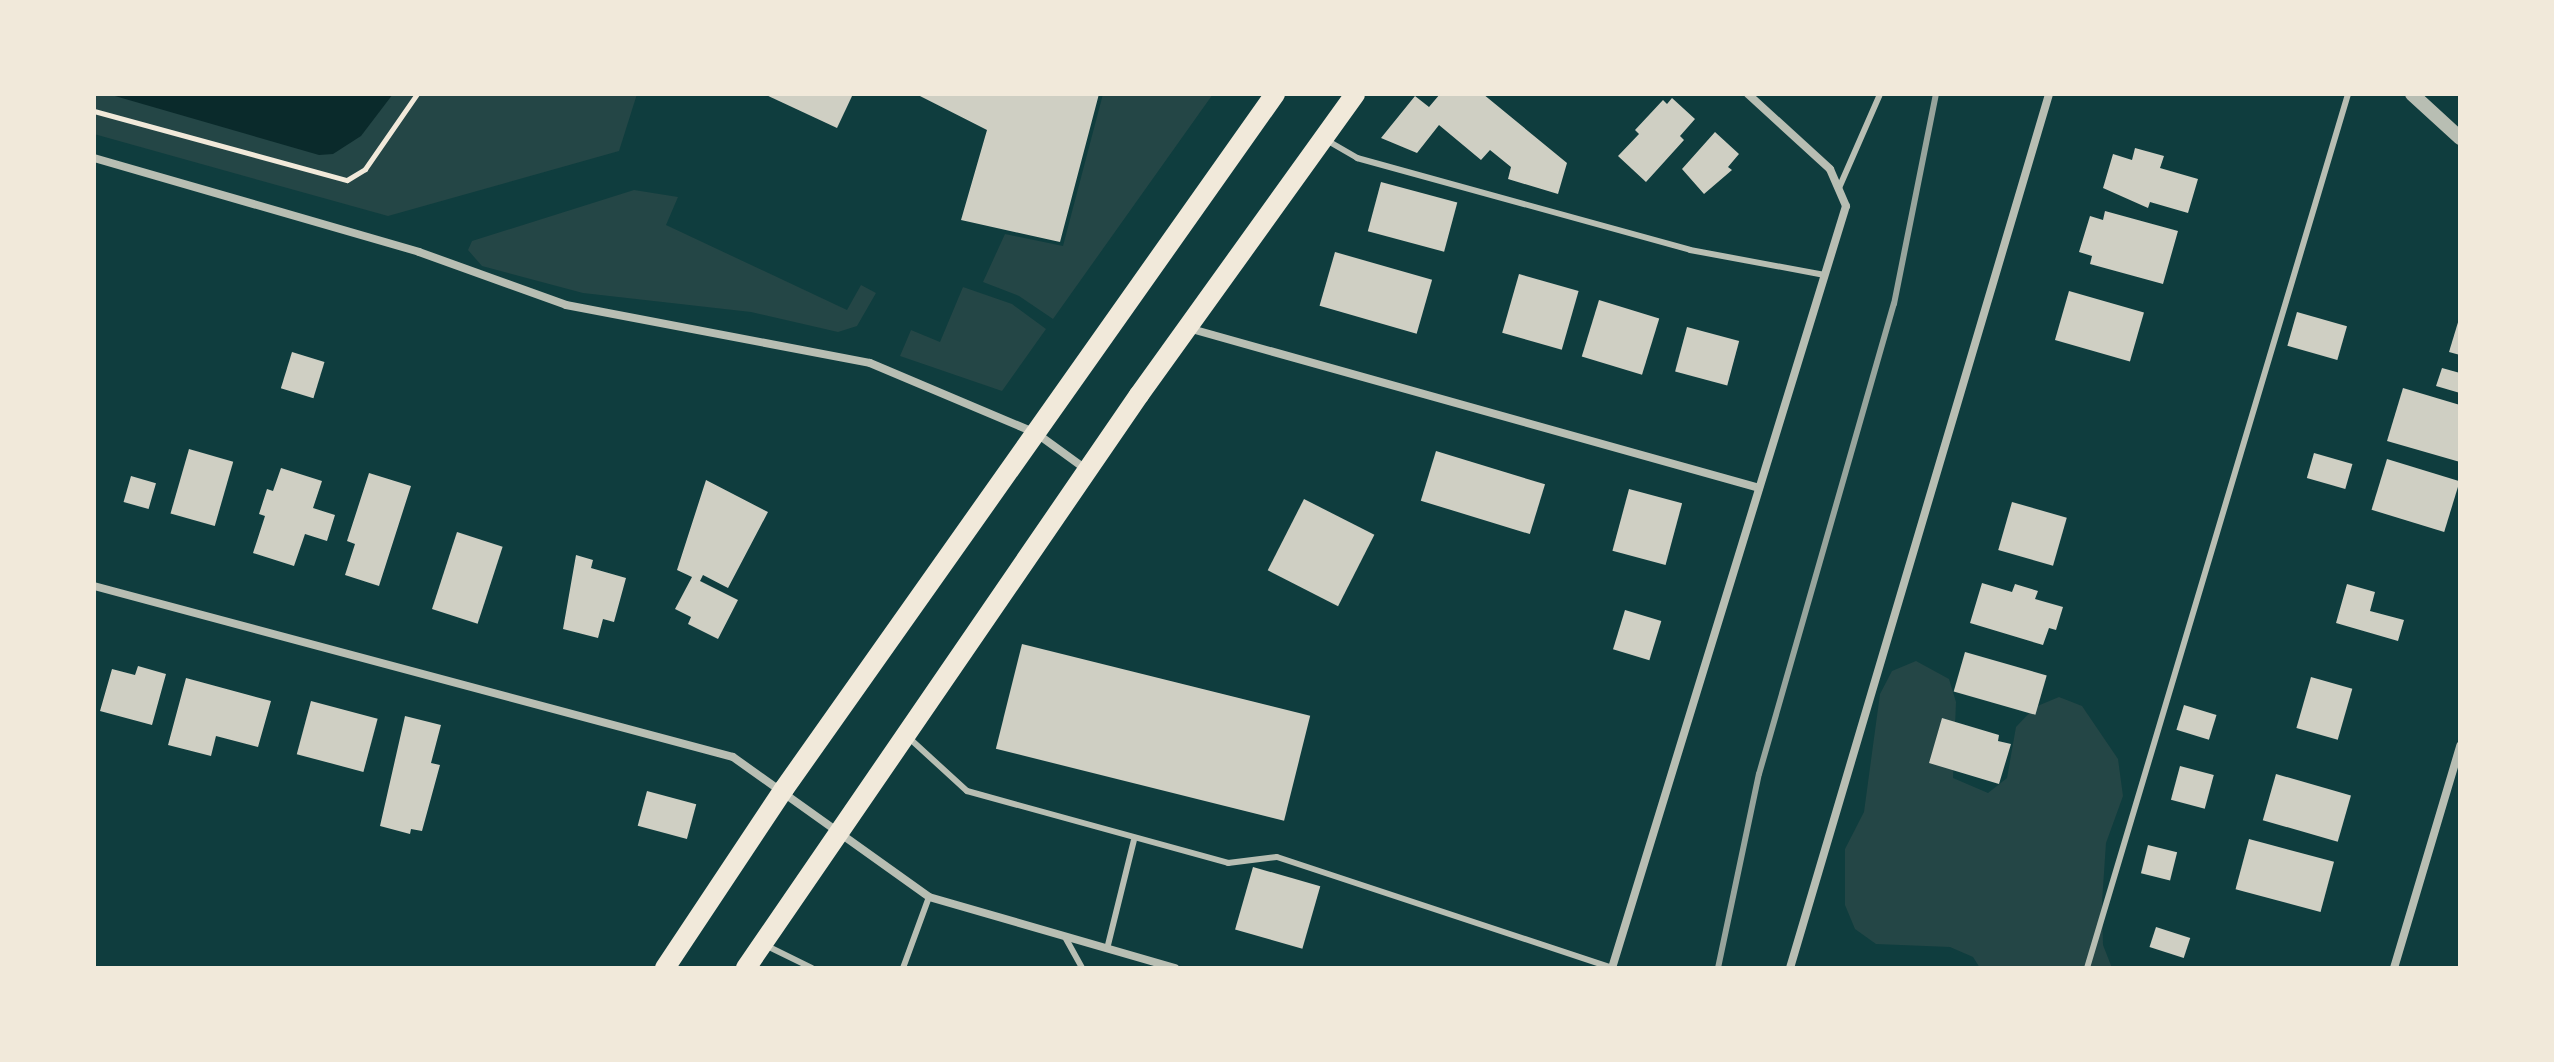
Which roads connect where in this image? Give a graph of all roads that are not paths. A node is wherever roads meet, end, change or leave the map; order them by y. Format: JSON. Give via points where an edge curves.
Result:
{"nodes":[{"id":1,"x":1275,"y":94,"type":"edge"},
{"id":2,"x":1355,"y":94,"type":"edge"},
{"id":3,"x":1748,"y":94,"type":"edge"},
{"id":4,"x":1880,"y":94,"type":"edge"},
{"id":5,"x":2049,"y":94,"type":"edge"},
{"id":6,"x":2348,"y":94,"type":"edge"},
{"id":7,"x":2419,"y":96,"type":"edge"},
{"id":8,"x":1324,"y":138,"type":"junction"},
{"id":9,"x":2460,"y":138,"type":"edge"},
{"id":10,"x":94,"y":158,"type":"edge"},
{"id":11,"x":1839,"y":188,"type":"junction"},
{"id":12,"x":1825,"y":275,"type":"junction"},
{"id":13,"x":1187,"y":327,"type":"junction"},
{"id":14,"x":1036,"y":433,"type":"junction"},
{"id":15,"x":1087,"y":470,"type":"junction"},
{"id":16,"x":1759,"y":488,"type":"junction"},
{"id":17,"x":94,"y":586,"type":"edge"},
{"id":18,"x":905,"y":734,"type":"junction"},
{"id":19,"x":2460,"y":746,"type":"edge"},
{"id":20,"x":784,"y":789,"type":"junction"},
{"id":21,"x":839,"y":830,"type":"junction"},
{"id":22,"x":1134,"y":840,"type":"junction"},
{"id":23,"x":929,"y":897,"type":"junction"},
{"id":24,"x":1065,"y":937,"type":"junction"},
{"id":25,"x":762,"y":944,"type":"junction"},
{"id":26,"x":1107,"y":949,"type":"junction"},
{"id":27,"x":665,"y":968,"type":"edge"},
{"id":28,"x":746,"y":968,"type":"edge"},
{"id":29,"x":812,"y":968,"type":"edge"},
{"id":30,"x":903,"y":968,"type":"edge"},
{"id":31,"x":1082,"y":968,"type":"edge"},
{"id":32,"x":1175,"y":968,"type":"edge"},
{"id":33,"x":1612,"y":968,"type":"edge"},
{"id":34,"x":1790,"y":968,"type":"edge"},
{"id":35,"x":2087,"y":968,"type":"edge"},
{"id":36,"x":2394,"y":968,"type":"edge"}],
"edges":[{"from":1,"to":14,"type":"main road"},
{"from":2,"to":8,"type":"main road"},
{"from":3,"to":11,"type":"street","via":[[1830,169]]},
{"from":4,"to":11,"type":"lane"},
{"from":5,"to":34,"type":"street"},
{"from":6,"to":35,"type":"lane"},
{"from":7,"to":9,"type":"street"},
{"from":8,"to":12,"type":"lane","via":[[1357,158],[1690,250]]},
{"from":8,"to":13,"type":"main road"},
{"from":10,"to":14,"type":"street","via":[[419,252],[566,305],[870,363]]},
{"from":11,"to":12,"type":"street","via":[[1846,206]]},
{"from":12,"to":16,"type":"street"},
{"from":13,"to":15,"type":"main road"},
{"from":13,"to":16,"type":"street"},
{"from":14,"to":15,"type":"street"},
{"from":14,"to":20,"type":"main road"},
{"from":15,"to":18,"type":"main road"},
{"from":16,"to":33,"type":"street"},
{"from":17,"to":20,"type":"street","via":[[733,757]]},
{"from":18,"to":21,"type":"main road"},
{"from":18,"to":22,"type":"lane","via":[[967,791]]},
{"from":19,"to":36,"type":"street"},
{"from":20,"to":21,"type":"street"},
{"from":20,"to":27,"type":"main road"},
{"from":21,"to":23,"type":"street"},
{"from":21,"to":25,"type":"main road"},
{"from":22,"to":26,"type":"lane"},
{"from":22,"to":33,"type":"lane","via":[[1228,863],[1277,857]]},
{"from":23,"to":24,"type":"street"},
{"from":23,"to":30,"type":"lane"},
{"from":24,"to":26,"type":"street"},
{"from":24,"to":31,"type":"lane"},
{"from":25,"to":28,"type":"main road"},
{"from":25,"to":29,"type":"lane"},
{"from":26,"to":32,"type":"street"}]}
